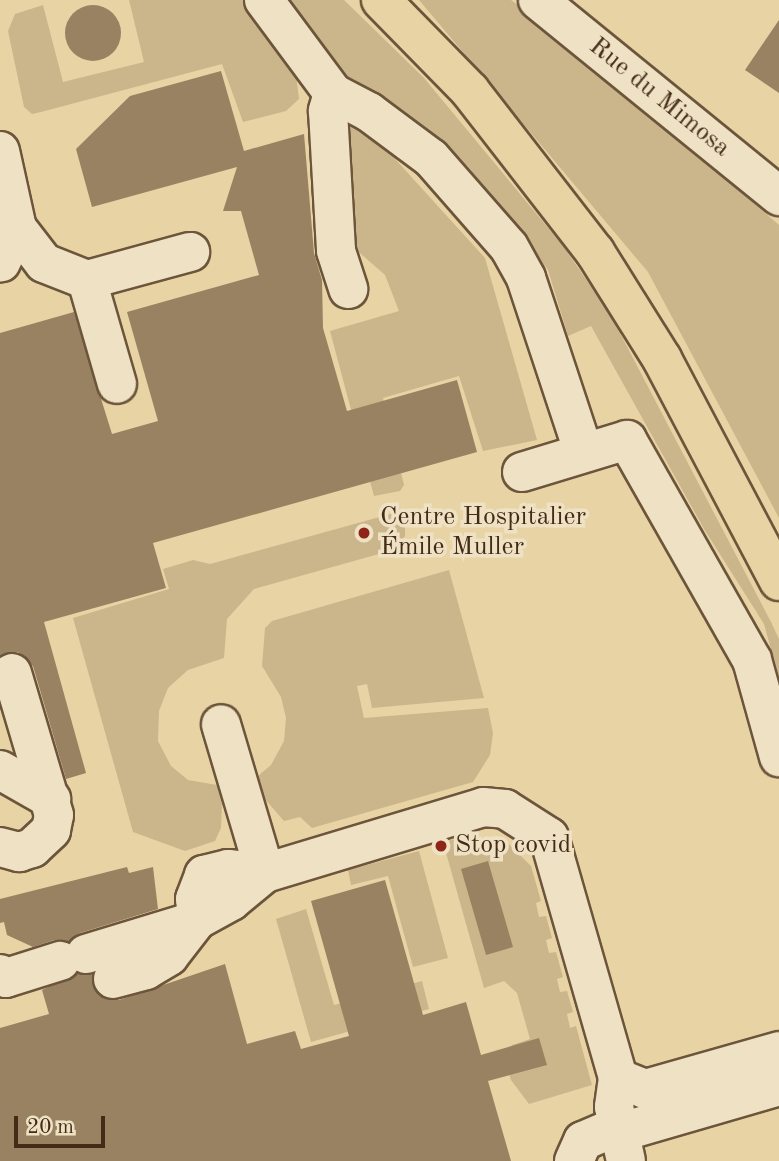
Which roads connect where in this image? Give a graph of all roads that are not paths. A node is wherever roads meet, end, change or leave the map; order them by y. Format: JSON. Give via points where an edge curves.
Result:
{"nodes":[{"id":1,"x":264,"y":0,"type":"edge"},
{"id":2,"x":381,"y":0,"type":"edge"},
{"id":3,"x":538,"y":0,"type":"edge"},
{"id":4,"x":333,"y":93,"type":"junction"},
{"id":5,"x":0,"y":150,"type":"edge"},
{"id":6,"x":779,"y":196,"type":"edge"},
{"id":7,"x":18,"y":228,"type":"junction"},
{"id":8,"x":190,"y":252,"type":"dead end"},
{"id":9,"x":1,"y":262,"type":"edge"},
{"id":10,"x":87,"y":280,"type":"junction"},
{"id":11,"x":348,"y":289,"type":"dead end"},
{"id":12,"x":117,"y":384,"type":"dead end"},
{"id":13,"x":584,"y":453,"type":"junction"},
{"id":14,"x":522,"y":472,"type":"dead end"},
{"id":15,"x":779,"y":582,"type":"edge"},
{"id":16,"x":12,"y":673,"type":"dead end"},
{"id":17,"x":221,"y":724,"type":"dead end"},
{"id":18,"x":779,"y":757,"type":"edge"},
{"id":19,"x":0,"y":770,"type":"edge"},
{"id":20,"x":51,"y":799,"type":"junction"},
{"id":21,"x":0,"y":847,"type":"edge"},
{"id":22,"x":265,"y":873,"type":"junction"},
{"id":23,"x":13,"y":983,"type":"edge"},
{"id":24,"x":779,"y":1051,"type":"edge"},
{"id":25,"x":618,"y":1078,"type":"junction"},
{"id":26,"x":779,"y":1086,"type":"edge"},
{"id":27,"x":624,"y":1146,"type":"edge"},
{"id":28,"x":575,"y":1161,"type":"edge"}],
"edges":[{"from":1,"to":4,"type":"street"},
{"from":2,"to":15,"type":"main road","via":[[488,113],[595,252],[673,379]]},
{"from":3,"to":6,"type":"street","name":"Rue du Mimosa"},
{"from":4,"to":11,"type":"street","via":[[328,111],[336,251]]},
{"from":4,"to":13,"type":"street","via":[[369,112],[431,158],[509,247],[526,278]]},
{"from":5,"to":7,"type":"street"},
{"from":7,"to":9,"type":"street"},
{"from":7,"to":10,"type":"street","via":[[44,263]]},
{"from":8,"to":10,"type":"street"},
{"from":10,"to":12,"type":"street"},
{"from":13,"to":14,"type":"street"},
{"from":13,"to":18,"type":"street","via":[[627,440],[752,660]]},
{"from":16,"to":20,"type":"street"},
{"from":17,"to":22,"type":"street"},
{"from":19,"to":20,"type":"street"},
{"from":20,"to":21,"type":"street","via":[[51,830],[41,841],[19,852]]},
{"from":22,"to":23,"type":"street","via":[[231,901],[197,920],[169,956],[146,970],[86,965]]},
{"from":22,"to":25,"type":"street","via":[[483,807],[505,809],[536,825],[549,837]]},
{"from":24,"to":25,"type":"street","via":[[645,1089]]},
{"from":25,"to":27,"type":"street","via":[[614,1107]]},
{"from":26,"to":27,"type":"street"},
{"from":27,"to":28,"type":"street","via":[[609,1130],[583,1141]]}]}
